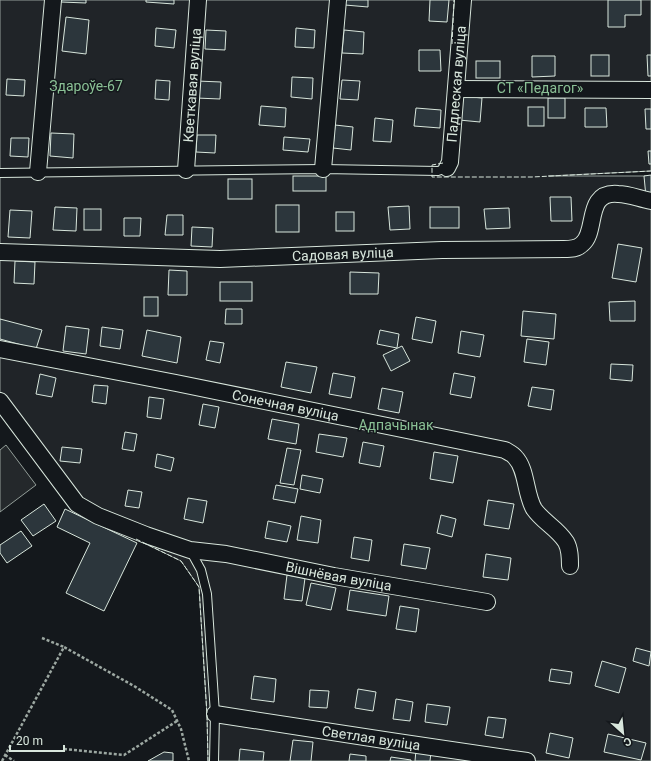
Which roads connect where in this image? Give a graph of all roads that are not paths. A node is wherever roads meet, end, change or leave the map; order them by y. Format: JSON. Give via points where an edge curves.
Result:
{"nodes":[{"id":1,"x":54,"y":0,"type":"edge"},
{"id":2,"x":198,"y":0,"type":"edge"},
{"id":3,"x":338,"y":0,"type":"edge"},
{"id":4,"x":463,"y":0,"type":"edge"},
{"id":5,"x":456,"y":89,"type":"junction"},
{"id":6,"x":651,"y":90,"type":"edge"},
{"id":7,"x":447,"y":168,"type":"joint"},
{"id":8,"x":323,"y":169,"type":"junction"},
{"id":9,"x":186,"y":170,"type":"junction"},
{"id":10,"x":38,"y":172,"type":"junction"},
{"id":11,"x":0,"y":173,"type":"edge"},
{"id":12,"x":651,"y":201,"type":"edge"},
{"id":13,"x":0,"y":252,"type":"edge"},
{"id":14,"x":0,"y":349,"type":"edge"},
{"id":15,"x":0,"y":401,"type":"edge"},
{"id":16,"x":190,"y":550,"type":"junction"},
{"id":17,"x":570,"y":566,"type":"dead end"},
{"id":18,"x":487,"y":602,"type":"dead end"},
{"id":19,"x":214,"y":714,"type":"junction"},
{"id":20,"x":214,"y":761,"type":"edge"},
{"id":21,"x":527,"y":761,"type":"edge"}],
"edges":[{"from":1,"to":10,"type":"street"},
{"from":2,"to":9,"type":"street","name":"Кветкавая вуліца"},
{"from":3,"to":8,"type":"street"},
{"from":4,"to":5,"type":"street","name":"Падлеская вуліца"},
{"from":5,"to":6,"type":"street"},
{"from":5,"to":7,"type":"street","name":"Падлеская вуліца","via":[[450,162]]},
{"from":7,"to":8,"type":"lane"},
{"from":8,"to":9,"type":"lane"},
{"from":9,"to":10,"type":"lane"},
{"from":10,"to":11,"type":"lane"},
{"from":12,"to":13,"type":"street","name":"Садовая вуліца","via":[[617,194],[606,195],[598,201],[594,209],[587,239],[582,245],[564,249],[442,250],[220,259]]},
{"from":14,"to":17,"type":"street","name":"Сонечная вуліца","via":[[505,450],[516,457],[522,468],[533,507],[567,543]]},
{"from":15,"to":16,"type":"street","name":"Вішнёвая вуліца","via":[[77,504],[105,518]]},
{"from":16,"to":18,"type":"street","name":"Вішнёвая вуліца","via":[[226,554]]},
{"from":16,"to":19,"type":"lane","via":[[201,570],[207,594]]},
{"from":19,"to":20,"type":"lane"},
{"from":19,"to":21,"type":"street","name":"Светлая вуліца"}]}
